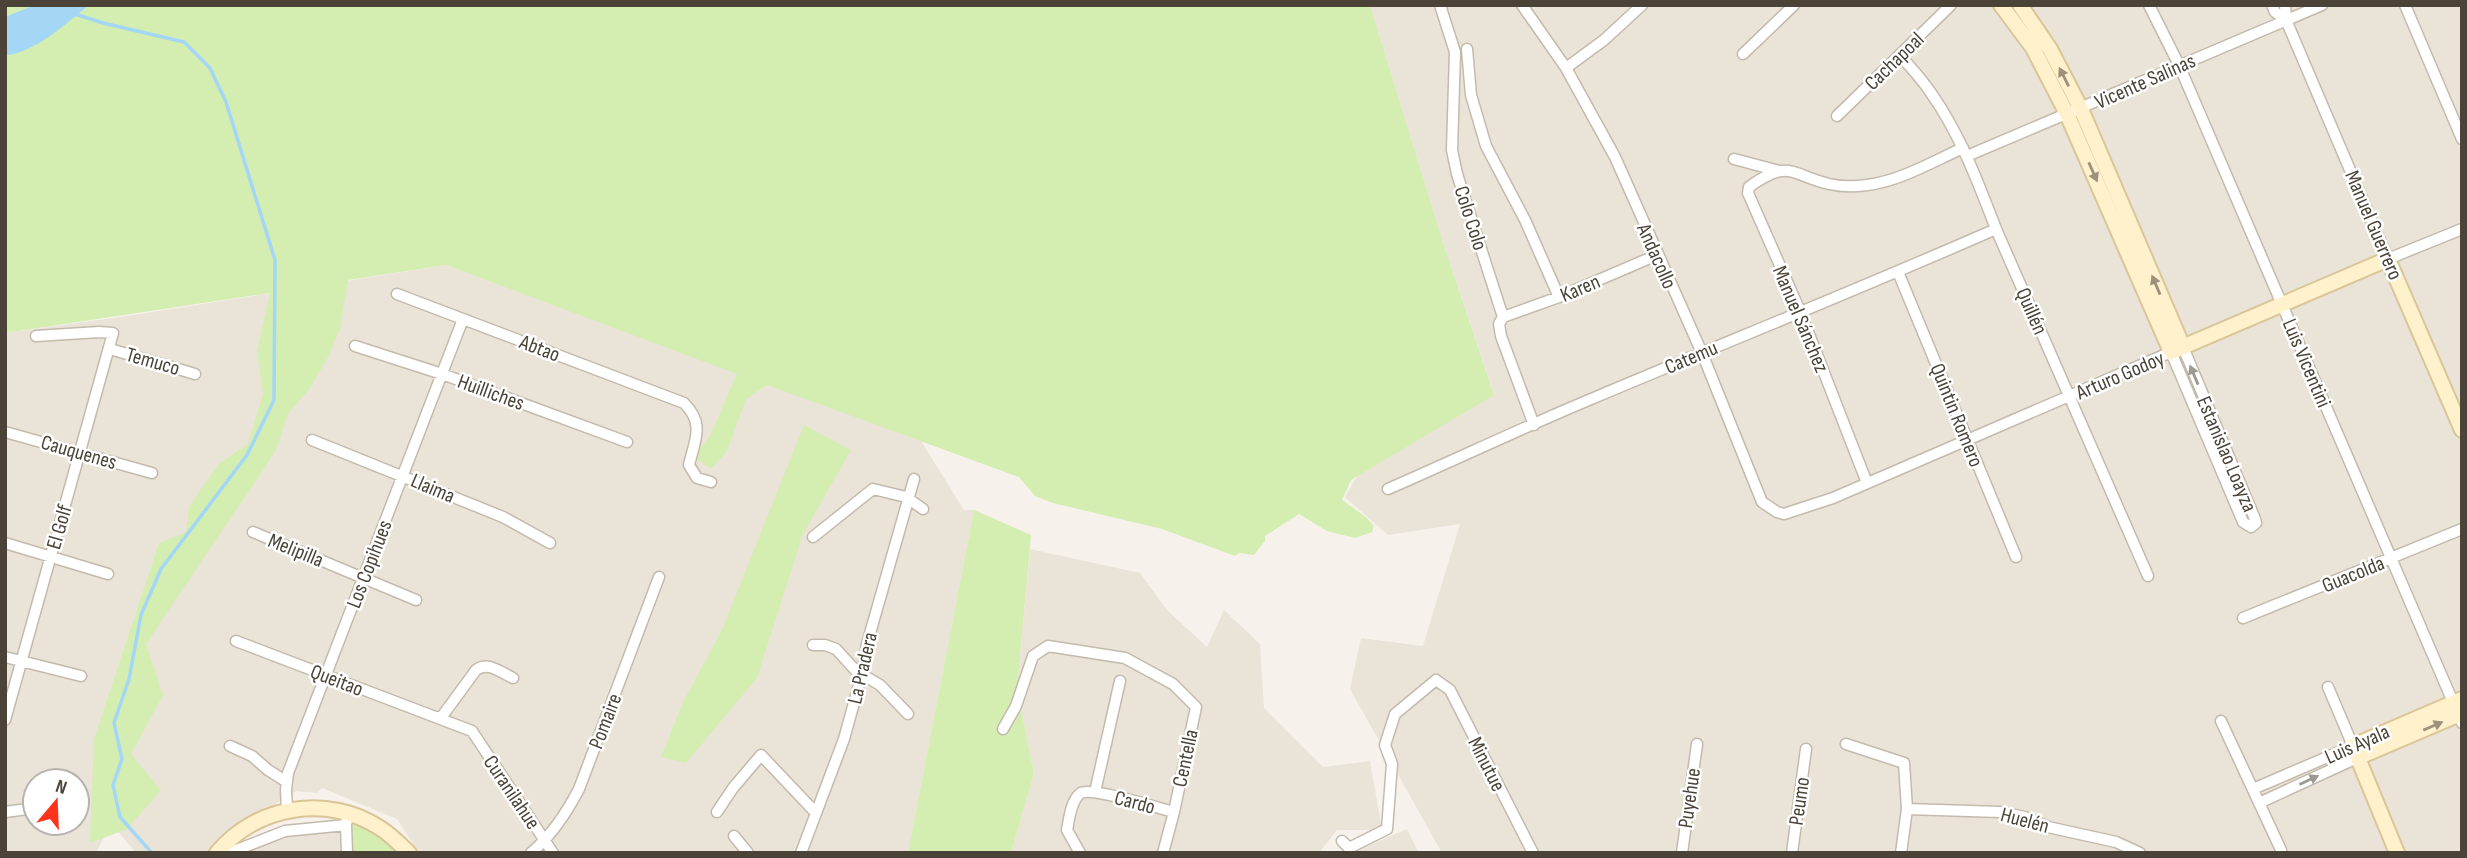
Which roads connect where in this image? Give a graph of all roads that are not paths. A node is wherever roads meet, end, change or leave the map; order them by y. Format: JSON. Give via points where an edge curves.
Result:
{"nodes":[{"id":1,"x":1440,"y":5,"type":"edge"},
{"id":2,"x":1522,"y":5,"type":"edge"},
{"id":3,"x":1642,"y":5,"type":"edge"},
{"id":4,"x":1794,"y":5,"type":"edge"},
{"id":5,"x":1951,"y":5,"type":"edge"},
{"id":6,"x":2001,"y":5,"type":"edge"},
{"id":7,"x":2020,"y":5,"type":"edge"},
{"id":8,"x":2149,"y":5,"type":"edge"},
{"id":9,"x":2272,"y":5,"type":"edge"},
{"id":10,"x":2285,"y":5,"type":"edge"},
{"id":11,"x":2322,"y":5,"type":"edge"},
{"id":12,"x":2405,"y":5,"type":"edge"},
{"id":13,"x":2286,"y":20,"type":"junction"},
{"id":14,"x":1467,"y":49,"type":"dead end"},
{"id":15,"x":1744,"y":54,"type":"dead end"},
{"id":16,"x":1900,"y":55,"type":"junction"},
{"id":17,"x":2179,"y":65,"type":"junction"},
{"id":18,"x":1566,"y":68,"type":"junction"},
{"id":19,"x":2074,"y":112,"type":"junction"},
{"id":20,"x":1837,"y":116,"type":"dead end"},
{"id":21,"x":2462,"y":139,"type":"edge"},
{"id":22,"x":1965,"y":152,"type":"junction"},
{"id":23,"x":1734,"y":159,"type":"dead end"},
{"id":24,"x":1782,"y":171,"type":"junction"},
{"id":25,"x":1996,"y":229,"type":"junction"},
{"id":26,"x":2462,"y":229,"type":"edge"},
{"id":27,"x":1657,"y":255,"type":"junction"},
{"id":28,"x":2388,"y":259,"type":"junction"},
{"id":29,"x":1898,"y":272,"type":"junction"},
{"id":30,"x":397,"y":294,"type":"dead end"},
{"id":31,"x":1559,"y":297,"type":"junction"},
{"id":32,"x":2282,"y":305,"type":"junction"},
{"id":33,"x":1800,"y":311,"type":"junction"},
{"id":34,"x":1503,"y":317,"type":"junction"},
{"id":35,"x":463,"y":319,"type":"junction"},
{"id":36,"x":36,"y":337,"type":"dead end"},
{"id":37,"x":355,"y":346,"type":"dead end"},
{"id":38,"x":110,"y":349,"type":"junction"},
{"id":39,"x":2177,"y":350,"type":"junction"},
{"id":40,"x":1702,"y":353,"type":"junction"},
{"id":41,"x":195,"y":374,"type":"dead end"},
{"id":42,"x":442,"y":374,"type":"junction"},
{"id":43,"x":2070,"y":397,"type":"junction"},
{"id":44,"x":1534,"y":425,"type":"junction"},
{"id":45,"x":2462,"y":430,"type":"edge"},
{"id":46,"x":5,"y":432,"type":"edge"},
{"id":47,"x":1967,"y":439,"type":"junction"},
{"id":48,"x":312,"y":440,"type":"dead end"},
{"id":49,"x":627,"y":442,"type":"dead end"},
{"id":50,"x":80,"y":453,"type":"junction"},
{"id":51,"x":152,"y":473,"type":"dead end"},
{"id":52,"x":403,"y":475,"type":"junction"},
{"id":53,"x":914,"y":480,"type":"dead end"},
{"id":54,"x":711,"y":482,"type":"dead end"},
{"id":55,"x":1867,"y":483,"type":"junction"},
{"id":56,"x":1388,"y":489,"type":"dead end"},
{"id":57,"x":907,"y":498,"type":"junction"},
{"id":58,"x":923,"y":509,"type":"dead end"},
{"id":59,"x":1777,"y":512,"type":"joint"},
{"id":60,"x":2462,"y":529,"type":"edge"},
{"id":61,"x":253,"y":532,"type":"dead end"},
{"id":62,"x":813,"y":537,"type":"dead end"},
{"id":63,"x":5,"y":543,"type":"edge"},
{"id":64,"x":550,"y":543,"type":"dead end"},
{"id":65,"x":51,"y":557,"type":"junction"},
{"id":66,"x":2016,"y":557,"type":"dead end"},
{"id":67,"x":2392,"y":559,"type":"junction"},
{"id":68,"x":108,"y":574,"type":"dead end"},
{"id":69,"x":2148,"y":576,"type":"dead end"},
{"id":70,"x":659,"y":577,"type":"dead end"},
{"id":71,"x":363,"y":578,"type":"junction"},
{"id":72,"x":416,"y":600,"type":"dead end"},
{"id":73,"x":2243,"y":618,"type":"dead end"},
{"id":74,"x":236,"y":641,"type":"dead end"},
{"id":75,"x":813,"y":645,"type":"dead end"},
{"id":76,"x":5,"y":657,"type":"edge"},
{"id":77,"x":22,"y":661,"type":"junction"},
{"id":78,"x":862,"y":674,"type":"junction"},
{"id":79,"x":325,"y":675,"type":"junction"},
{"id":80,"x":81,"y":676,"type":"dead end"},
{"id":81,"x":513,"y":678,"type":"dead end"},
{"id":82,"x":1120,"y":681,"type":"dead end"},
{"id":83,"x":2328,"y":687,"type":"dead end"},
{"id":84,"x":2459,"y":710,"type":"edge"},
{"id":85,"x":908,"y":714,"type":"dead end"},
{"id":86,"x":438,"y":718,"type":"junction"},
{"id":87,"x":5,"y":720,"type":"edge"},
{"id":88,"x":2221,"y":721,"type":"dead end"},
{"id":89,"x":1003,"y":729,"type":"dead end"},
{"id":90,"x":472,"y":731,"type":"joint"},
{"id":91,"x":1697,"y":744,"type":"dead end"},
{"id":92,"x":1846,"y":744,"type":"dead end"},
{"id":93,"x":230,"y":746,"type":"dead end"},
{"id":94,"x":1806,"y":748,"type":"dead end"},
{"id":95,"x":2356,"y":751,"type":"junction"},
{"id":96,"x":287,"y":782,"type":"junction"},
{"id":97,"x":2253,"y":789,"type":"junction"},
{"id":98,"x":1095,"y":792,"type":"junction"},
{"id":99,"x":2259,"y":803,"type":"junction"},
{"id":100,"x":1907,"y":808,"type":"junction"},
{"id":101,"x":287,"y":811,"type":"junction"},
{"id":102,"x":717,"y":812,"type":"dead end"},
{"id":103,"x":1174,"y":812,"type":"junction"},
{"id":104,"x":816,"y":813,"type":"junction"},
{"id":105,"x":347,"y":819,"type":"junction"},
{"id":106,"x":734,"y":836,"type":"dead end"},
{"id":107,"x":545,"y":841,"type":"junction"},
{"id":108,"x":1342,"y":841,"type":"dead end"},
{"id":109,"x":2116,"y":848,"type":"edge"},
{"id":110,"x":2281,"y":850,"type":"dead end"},
{"id":111,"x":217,"y":853,"type":"edge"},
{"id":112,"x":229,"y":853,"type":"edge"},
{"id":113,"x":347,"y":853,"type":"edge"},
{"id":114,"x":409,"y":853,"type":"edge"},
{"id":115,"x":531,"y":853,"type":"edge"},
{"id":116,"x":553,"y":853,"type":"edge"},
{"id":117,"x":748,"y":853,"type":"edge"},
{"id":118,"x":801,"y":853,"type":"edge"},
{"id":119,"x":1080,"y":853,"type":"edge"},
{"id":120,"x":1163,"y":853,"type":"edge"},
{"id":121,"x":1533,"y":853,"type":"edge"},
{"id":122,"x":1682,"y":853,"type":"edge"},
{"id":123,"x":1792,"y":853,"type":"edge"},
{"id":124,"x":1901,"y":853,"type":"edge"},
{"id":125,"x":2140,"y":853,"type":"edge"},
{"id":126,"x":2397,"y":853,"type":"edge"}],
"edges":[{"from":1,"to":34,"type":"street","name":"Colo Colo","via":[[1455,52],[1452,150]]},
{"from":2,"to":18,"type":"street","name":"Andacollo"},
{"from":3,"to":18,"type":"street"},
{"from":4,"to":15,"type":"street"},
{"from":5,"to":16,"type":"street","name":"Cachapoal"},
{"from":6,"to":19,"type":"street","name":"Estanislao Loayza"},
{"from":19,"to":7,"type":"street","name":"Estanislao Loayza","one_way":true,"via":[[2050,49]]},
{"from":8,"to":17,"type":"street","name":"Luis Vicentini"},
{"from":9,"to":13,"type":"street","name":"Manuel Guerrero"},
{"from":10,"to":13,"type":"street","name":"Manuel Guerrero"},
{"from":11,"to":13,"type":"street","name":"Vicente Salinas"},
{"from":12,"to":21,"type":"street"},
{"from":13,"to":17,"type":"street","name":"Vicente Salinas"},
{"from":13,"to":28,"type":"street","name":"Manuel Guerrero"},
{"from":14,"to":31,"type":"street","name":"Colo Colo","via":[[1471,95],[1486,146]]},
{"from":16,"to":20,"type":"street","name":"Cachapoal"},
{"from":16,"to":22,"type":"street","name":"Quillén","via":[[1930,92]]},
{"from":17,"to":19,"type":"street","name":"Vicente Salinas"},
{"from":17,"to":32,"type":"street","name":"Luis Vicentini"},
{"from":18,"to":27,"type":"street","name":"Andacollo","via":[[1615,157]]},
{"from":19,"to":22,"type":"street","name":"Vicente Salinas"},
{"from":19,"to":39,"type":"street","name":"Estanislao Loayza"},
{"from":22,"to":24,"type":"street","name":"Vicente Salinas","via":[[1871,185],[1845,187],[1790,169]]},
{"from":22,"to":25,"type":"street","name":"Quillén"},
{"from":23,"to":24,"type":"street"},
{"from":24,"to":33,"type":"street","name":"Manuel Sánchez","via":[[1749,187],[1748,193]]},
{"from":25,"to":29,"type":"street","name":"Catemu"},
{"from":25,"to":43,"type":"street","name":"Quillén"},
{"from":26,"to":28,"type":"street","name":"Arturo Godoy"},
{"from":27,"to":31,"type":"street","name":"Karen"},
{"from":27,"to":40,"type":"street","name":"Andacollo"},
{"from":28,"to":32,"type":"street","name":"Arturo Godoy"},
{"from":28,"to":45,"type":"street","name":"Manuel Guerrero"},
{"from":29,"to":33,"type":"street","name":"Catemu"},
{"from":29,"to":47,"type":"street","name":"Quintin Romero"},
{"from":30,"to":35,"type":"street","name":"Abtao"},
{"from":31,"to":34,"type":"street","name":"Karen"},
{"from":32,"to":39,"type":"street","name":"Arturo Godoy"},
{"from":32,"to":67,"type":"street","name":"Luis Vicentini"},
{"from":33,"to":40,"type":"street","name":"Catemu"},
{"from":33,"to":55,"type":"street","name":"Manuel Sánchez"},
{"from":34,"to":44,"type":"street","name":"Colo Colo","via":[[1501,336]]},
{"from":35,"to":42,"type":"street","name":"Los Copihues"},
{"from":35,"to":54,"type":"street","name":"Abtao","via":[[684,403],[698,425],[689,465],[697,478]]},
{"from":36,"to":38,"type":"street","name":"El Golf","via":[[113,334]]},
{"from":37,"to":42,"type":"street","name":"Huilliches"},
{"from":38,"to":41,"type":"street","name":"Temuco"},
{"from":38,"to":50,"type":"street","name":"El Golf"},
{"from":39,"to":39,"type":"street","name":"Estanislao Loayza","one_way":true,"via":[[2243,522],[2251,527],[2255,519]]},
{"from":39,"to":43,"type":"street","name":"Arturo Godoy"},
{"from":40,"to":44,"type":"street","name":"Catemu"},
{"from":40,"to":59,"type":"street","name":"Andacollo","via":[[1762,502]]},
{"from":42,"to":49,"type":"street","name":"Huilliches"},
{"from":42,"to":52,"type":"street","name":"Los Copihues"},
{"from":43,"to":47,"type":"street","name":"Arturo Godoy"},
{"from":43,"to":69,"type":"street","name":"Quillén"},
{"from":44,"to":56,"type":"street","name":"Catemu"},
{"from":46,"to":50,"type":"street","name":"Cauquenes"},
{"from":47,"to":55,"type":"street","name":"Arturo Godoy"},
{"from":47,"to":66,"type":"street","name":"Quintin Romero"},
{"from":48,"to":52,"type":"street","name":"Llaima"},
{"from":50,"to":51,"type":"street","name":"Cauquenes"},
{"from":50,"to":65,"type":"street","name":"El Golf"},
{"from":52,"to":64,"type":"street","name":"Llaima","via":[[503,517]]},
{"from":52,"to":71,"type":"street","name":"Los Copihues"},
{"from":53,"to":57,"type":"street","name":"La Pradera"},
{"from":55,"to":59,"type":"street","name":"Arturo Godoy","via":[[1784,514]]},
{"from":57,"to":58,"type":"street"},
{"from":57,"to":62,"type":"street","via":[[873,489]]},
{"from":57,"to":78,"type":"street","name":"La Pradera"},
{"from":60,"to":67,"type":"street","name":"Guacolda"},
{"from":61,"to":71,"type":"street","name":"Melipilla"},
{"from":63,"to":65,"type":"street"},
{"from":65,"to":68,"type":"street"},
{"from":65,"to":77,"type":"street","name":"El Golf"},
{"from":67,"to":73,"type":"street","name":"Guacolda"},
{"from":67,"to":84,"type":"street","name":"Luis Vicentini"},
{"from":70,"to":107,"type":"street","name":"Pomaire","via":[[579,789]]},
{"from":71,"to":72,"type":"street","name":"Melipilla"},
{"from":71,"to":79,"type":"street","name":"Los Copihues"},
{"from":74,"to":79,"type":"street","name":"Queitao"},
{"from":75,"to":78,"type":"street","via":[[836,649]]},
{"from":76,"to":77,"type":"street"},
{"from":77,"to":80,"type":"street"},
{"from":77,"to":87,"type":"street","name":"El Golf"},
{"from":78,"to":85,"type":"street","via":[[880,685]]},
{"from":78,"to":104,"type":"street","name":"La Pradera"},
{"from":79,"to":86,"type":"street","name":"Queitao"},
{"from":79,"to":96,"type":"street","name":"Los Copihues"},
{"from":81,"to":86,"type":"street","via":[[482,666]]},
{"from":82,"to":98,"type":"street"},
{"from":83,"to":95,"type":"street"},
{"from":84,"to":95,"type":"street","name":"Luis Ayala"},
{"from":86,"to":90,"type":"street","name":"Queitao"},
{"from":88,"to":97,"type":"street"},
{"from":89,"to":103,"type":"street","name":"Centella","via":[[1033,656],[1048,646],[1125,658],[1173,684],[1196,707]]},
{"from":90,"to":107,"type":"street","name":"Curanilahue"},
{"from":91,"to":122,"type":"street","name":"Puyehue"},
{"from":92,"to":100,"type":"street","via":[[1904,762]]},
{"from":93,"to":96,"type":"street"},
{"from":94,"to":123,"type":"street","name":"Peumo"},
{"from":95,"to":97,"type":"street","name":"Luis Ayala"},
{"from":99,"to":95,"type":"street","name":"Luis Ayala","one_way":true},
{"from":95,"to":126,"type":"street"},
{"from":96,"to":101,"type":"street","name":"Los Copihues"},
{"from":97,"to":99,"type":"street"},
{"from":98,"to":103,"type":"street","name":"Cardo"},
{"from":98,"to":119,"type":"street","via":[[1080,793],[1069,819],[1067,830]]},
{"from":99,"to":110,"type":"street"},
{"from":100,"to":109,"type":"street","name":"Huelén","via":[[2000,812]]},
{"from":100,"to":124,"type":"street"},
{"from":101,"to":105,"type":"street","via":[[312,807]]},
{"from":101,"to":111,"type":"street","via":[[251,824]]},
{"from":102,"to":104,"type":"street","via":[[761,755]]},
{"from":103,"to":120,"type":"street","name":"Centella"},
{"from":104,"to":118,"type":"street","name":"La Pradera"},
{"from":105,"to":112,"type":"street","via":[[285,831]]},
{"from":105,"to":113,"type":"street"},
{"from":105,"to":114,"type":"street","via":[[379,827]]},
{"from":106,"to":117,"type":"street"},
{"from":107,"to":115,"type":"street","name":"Pomaire"},
{"from":107,"to":116,"type":"street","name":"Curanilahue"},
{"from":108,"to":121,"type":"street","name":"Minutue","via":[[1349,848],[1387,829],[1392,764],[1385,745],[1395,714],[1436,680],[1450,690]]},
{"from":109,"to":125,"type":"street","name":"Huelén"}]}
